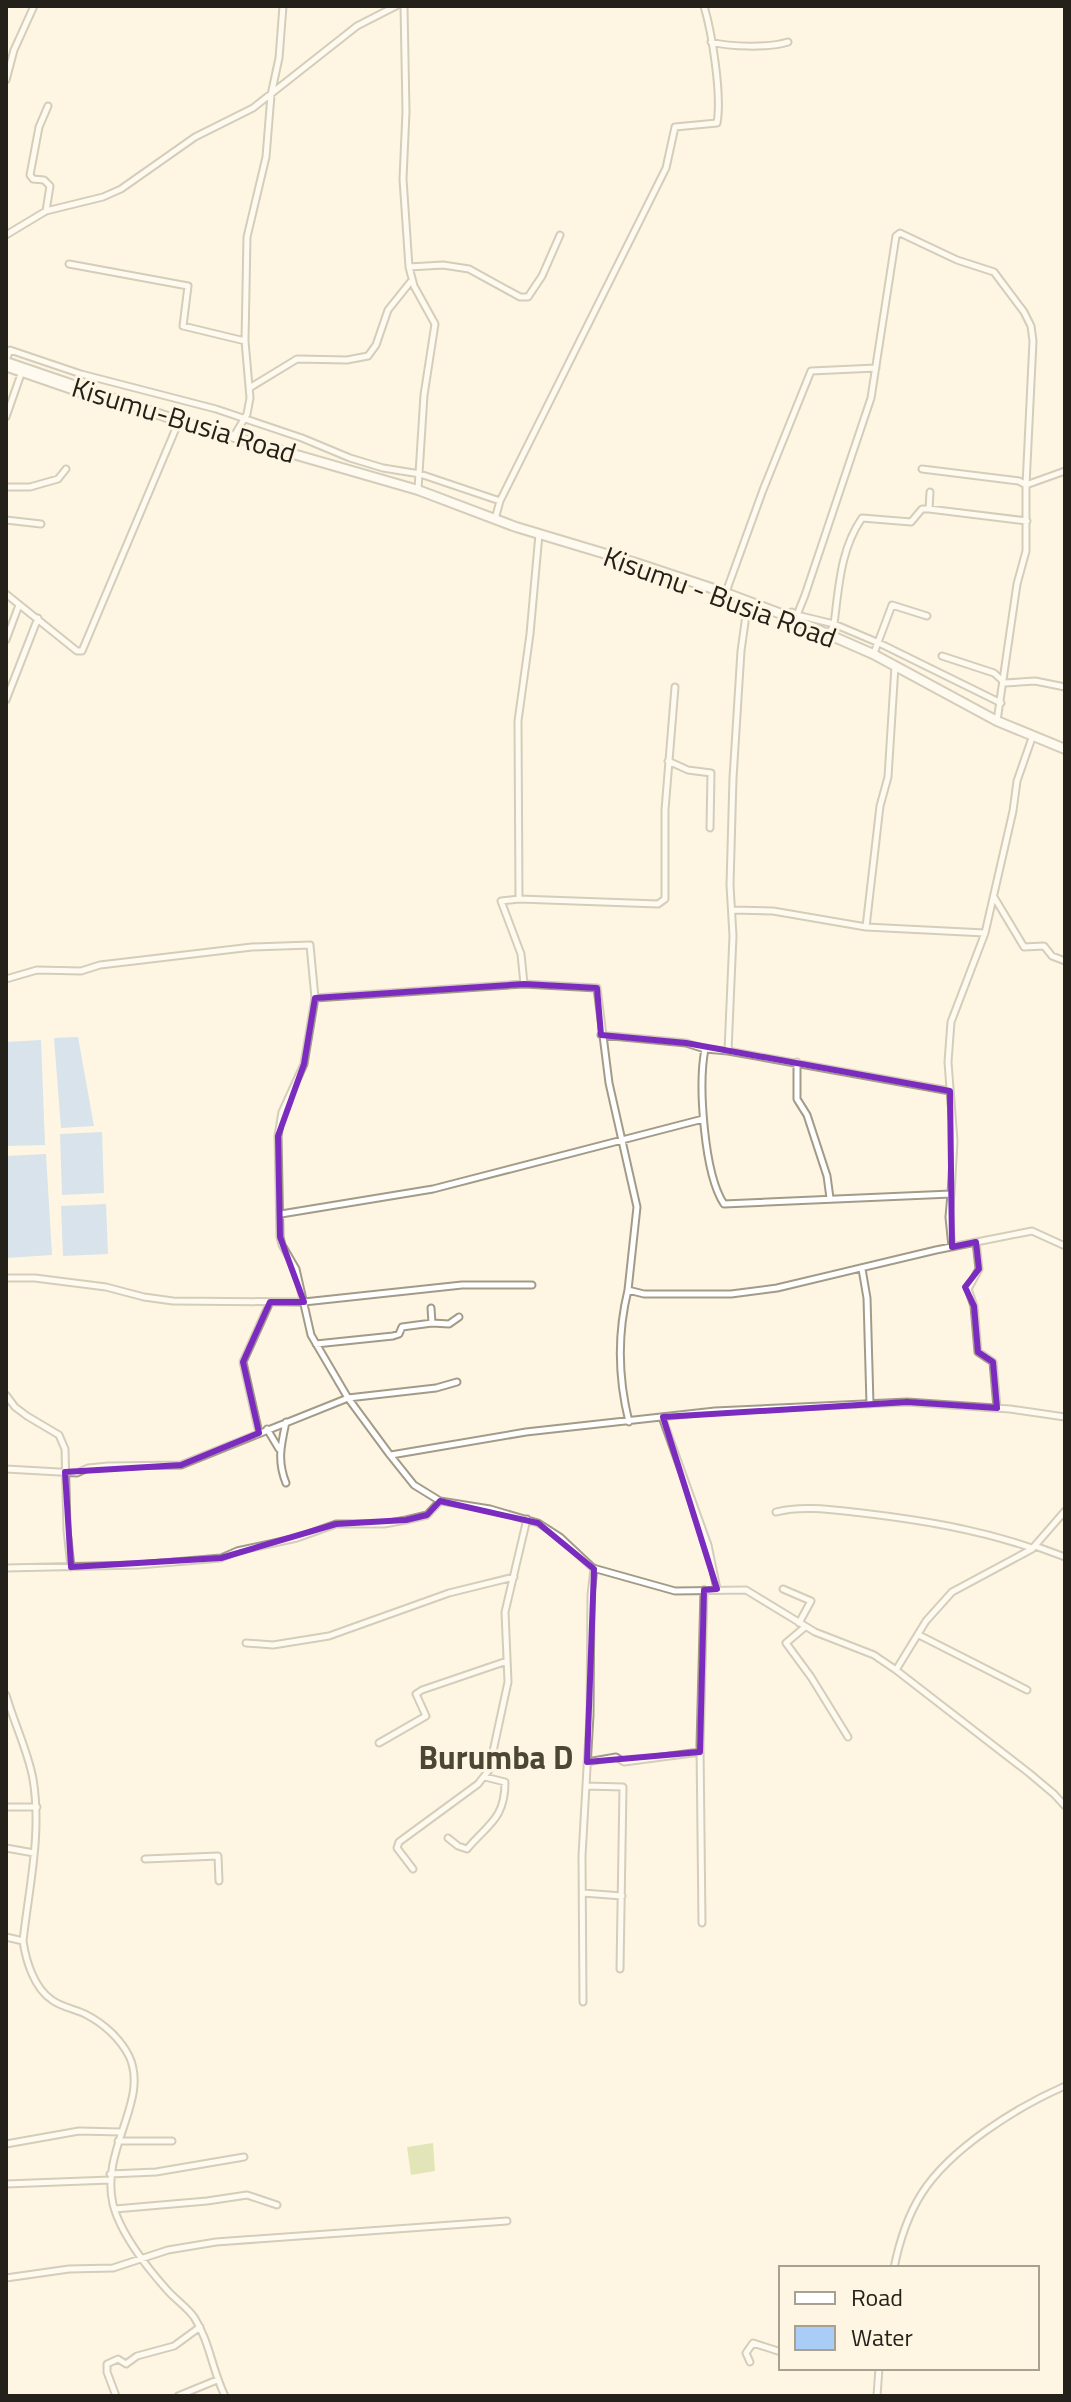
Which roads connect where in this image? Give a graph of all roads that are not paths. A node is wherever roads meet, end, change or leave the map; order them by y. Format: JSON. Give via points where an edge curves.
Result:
{"nodes":[{"id":1,"x":34,"y":6,"type":"edge"},
{"id":2,"x":283,"y":6,"type":"edge"},
{"id":3,"x":396,"y":6,"type":"edge"},
{"id":4,"x":404,"y":6,"type":"edge"},
{"id":5,"x":704,"y":6,"type":"edge"},
{"id":6,"x":711,"y":42,"type":"junction"},
{"id":7,"x":788,"y":42,"type":"dead end"},
{"id":8,"x":6,"y":80,"type":"edge"},
{"id":9,"x":271,"y":95,"type":"junction"},
{"id":10,"x":48,"y":106,"type":"dead end"},
{"id":11,"x":46,"y":211,"type":"junction"},
{"id":12,"x":6,"y":227,"type":"edge"},
{"id":13,"x":7,"y":235,"type":"edge"},
{"id":14,"x":560,"y":235,"type":"dead end"},
{"id":15,"x":69,"y":264,"type":"dead end"},
{"id":16,"x":409,"y":267,"type":"junction"},
{"id":17,"x":412,"y":280,"type":"junction"},
{"id":18,"x":245,"y":341,"type":"junction"},
{"id":19,"x":8,"y":350,"type":"edge"},
{"id":20,"x":6,"y":363,"type":"edge"},
{"id":21,"x":876,"y":368,"type":"junction"},
{"id":22,"x":21,"y":374,"type":"junction"},
{"id":23,"x":251,"y":387,"type":"dead end"},
{"id":24,"x":131,"y":405,"type":"junction"},
{"id":25,"x":6,"y":417,"type":"edge"},
{"id":26,"x":245,"y":418,"type":"junction"},
{"id":27,"x":179,"y":421,"type":"junction"},
{"id":28,"x":234,"y":436,"type":"junction"},
{"id":29,"x":66,"y":469,"type":"dead end"},
{"id":30,"x":922,"y":469,"type":"dead end"},
{"id":31,"x":1065,"y":471,"type":"edge"},
{"id":32,"x":420,"y":474,"type":"junction"},
{"id":33,"x":363,"y":476,"type":"joint"},
{"id":34,"x":1026,"y":485,"type":"junction"},
{"id":35,"x":6,"y":487,"type":"edge"},
{"id":36,"x":418,"y":490,"type":"junction"},
{"id":37,"x":930,"y":492,"type":"dead end"},
{"id":38,"x":500,"y":501,"type":"junction"},
{"id":39,"x":929,"y":509,"type":"junction"},
{"id":40,"x":495,"y":519,"type":"junction"},
{"id":41,"x":6,"y":520,"type":"edge"},
{"id":42,"x":1027,"y":521,"type":"junction"},
{"id":43,"x":41,"y":524,"type":"dead end"},
{"id":44,"x":539,"y":534,"type":"junction"},
{"id":45,"x":726,"y":593,"type":"junction"},
{"id":46,"x":6,"y":594,"type":"edge"},
{"id":47,"x":748,"y":601,"type":"junction"},
{"id":48,"x":19,"y":605,"type":"junction"},
{"id":49,"x":784,"y":615,"type":"junction"},
{"id":50,"x":797,"y":615,"type":"junction"},
{"id":51,"x":927,"y":616,"type":"dead end"},
{"id":52,"x":38,"y":618,"type":"junction"},
{"id":53,"x":834,"y":624,"type":"junction"},
{"id":54,"x":829,"y":635,"type":"junction"},
{"id":55,"x":6,"y":640,"type":"edge"},
{"id":56,"x":879,"y":643,"type":"junction"},
{"id":57,"x":873,"y":654,"type":"junction"},
{"id":58,"x":942,"y":656,"type":"dead end"},
{"id":59,"x":895,"y":665,"type":"junction"},
{"id":60,"x":1005,"y":683,"type":"junction"},
{"id":61,"x":675,"y":687,"type":"dead end"},
{"id":62,"x":1065,"y":687,"type":"edge"},
{"id":63,"x":6,"y":700,"type":"edge"},
{"id":64,"x":1001,"y":703,"type":"junction"},
{"id":65,"x":997,"y":721,"type":"junction"},
{"id":66,"x":1034,"y":734,"type":"junction"},
{"id":67,"x":1065,"y":749,"type":"edge"},
{"id":68,"x":668,"y":761,"type":"junction"},
{"id":69,"x":710,"y":828,"type":"dead end"},
{"id":70,"x":994,"y":897,"type":"junction"},
{"id":71,"x":519,"y":899,"type":"junction"},
{"id":72,"x":732,"y":910,"type":"junction"},
{"id":73,"x":866,"y":927,"type":"junction"},
{"id":74,"x":985,"y":933,"type":"junction"},
{"id":75,"x":1065,"y":961,"type":"edge"},
{"id":76,"x":6,"y":979,"type":"edge"},
{"id":77,"x":524,"y":984,"type":"junction"},
{"id":78,"x":315,"y":998,"type":"junction"},
{"id":79,"x":601,"y":1035,"type":"junction"},
{"id":80,"x":705,"y":1049,"type":"junction"},
{"id":81,"x":728,"y":1051,"type":"junction"},
{"id":82,"x":797,"y":1062,"type":"junction"},
{"id":83,"x":950,"y":1091,"type":"junction"},
{"id":84,"x":703,"y":1119,"type":"junction"},
{"id":85,"x":620,"y":1139,"type":"junction"},
{"id":86,"x":951,"y":1194,"type":"junction"},
{"id":87,"x":830,"y":1198,"type":"junction"},
{"id":88,"x":281,"y":1214,"type":"junction"},
{"id":89,"x":976,"y":1242,"type":"junction"},
{"id":90,"x":1065,"y":1246,"type":"edge"},
{"id":91,"x":952,"y":1247,"type":"junction"},
{"id":92,"x":862,"y":1269,"type":"junction"},
{"id":93,"x":6,"y":1278,"type":"edge"},
{"id":94,"x":532,"y":1285,"type":"dead end"},
{"id":95,"x":628,"y":1290,"type":"junction"},
{"id":96,"x":270,"y":1302,"type":"junction"},
{"id":97,"x":304,"y":1302,"type":"junction"},
{"id":98,"x":431,"y":1308,"type":"dead end"},
{"id":99,"x":459,"y":1317,"type":"dead end"},
{"id":100,"x":432,"y":1323,"type":"junction"},
{"id":101,"x":316,"y":1344,"type":"junction"},
{"id":102,"x":457,"y":1382,"type":"dead end"},
{"id":103,"x":6,"y":1395,"type":"edge"},
{"id":104,"x":348,"y":1398,"type":"junction"},
{"id":105,"x":870,"y":1404,"type":"junction"},
{"id":106,"x":997,"y":1408,"type":"junction"},
{"id":107,"x":662,"y":1417,"type":"junction"},
{"id":108,"x":1065,"y":1417,"type":"edge"},
{"id":109,"x":286,"y":1421,"type":"junction"},
{"id":110,"x":629,"y":1422,"type":"junction"},
{"id":111,"x":267,"y":1429,"type":"junction"},
{"id":112,"x":259,"y":1433,"type":"junction"},
{"id":113,"x":280,"y":1455,"type":"junction"},
{"id":114,"x":390,"y":1455,"type":"junction"},
{"id":115,"x":6,"y":1469,"type":"edge"},
{"id":116,"x":65,"y":1472,"type":"junction"},
{"id":117,"x":286,"y":1483,"type":"dead end"},
{"id":118,"x":440,"y":1501,"type":"junction"},
{"id":119,"x":1065,"y":1511,"type":"edge"},
{"id":120,"x":776,"y":1512,"type":"dead end"},
{"id":121,"x":527,"y":1519,"type":"junction"},
{"id":122,"x":1034,"y":1547,"type":"junction"},
{"id":123,"x":1065,"y":1557,"type":"edge"},
{"id":124,"x":71,"y":1567,"type":"junction"},
{"id":125,"x":6,"y":1568,"type":"edge"},
{"id":126,"x":594,"y":1568,"type":"junction"},
{"id":127,"x":514,"y":1577,"type":"junction"},
{"id":128,"x":717,"y":1589,"type":"junction"},
{"id":129,"x":783,"y":1589,"type":"dead end"},
{"id":130,"x":704,"y":1590,"type":"junction"},
{"id":131,"x":802,"y":1625,"type":"junction"},
{"id":132,"x":919,"y":1635,"type":"junction"},
{"id":133,"x":246,"y":1643,"type":"dead end"},
{"id":134,"x":507,"y":1661,"type":"junction"},
{"id":135,"x":896,"y":1670,"type":"junction"},
{"id":136,"x":1027,"y":1690,"type":"dead end"},
{"id":137,"x":6,"y":1698,"type":"edge"},
{"id":138,"x":848,"y":1737,"type":"dead end"},
{"id":139,"x":379,"y":1743,"type":"dead end"},
{"id":140,"x":700,"y":1752,"type":"junction"},
{"id":141,"x":587,"y":1762,"type":"junction"},
{"id":142,"x":485,"y":1777,"type":"junction"},
{"id":143,"x":586,"y":1786,"type":"junction"},
{"id":144,"x":1065,"y":1806,"type":"edge"},
{"id":145,"x":6,"y":1807,"type":"edge"},
{"id":146,"x":37,"y":1807,"type":"junction"},
{"id":147,"x":448,"y":1838,"type":"dead end"},
{"id":148,"x":6,"y":1848,"type":"edge"},
{"id":149,"x":34,"y":1853,"type":"junction"},
{"id":150,"x":145,"y":1859,"type":"dead end"},
{"id":151,"x":413,"y":1869,"type":"dead end"},
{"id":152,"x":219,"y":1881,"type":"dead end"},
{"id":153,"x":583,"y":1893,"type":"junction"},
{"id":154,"x":622,"y":1896,"type":"junction"},
{"id":155,"x":702,"y":1923,"type":"dead end"},
{"id":156,"x":6,"y":1937,"type":"edge"},
{"id":157,"x":23,"y":1941,"type":"junction"},
{"id":158,"x":620,"y":1969,"type":"dead end"},
{"id":159,"x":583,"y":2002,"type":"dead end"},
{"id":160,"x":1065,"y":2086,"type":"edge"},
{"id":161,"x":121,"y":2132,"type":"junction"},
{"id":162,"x":118,"y":2141,"type":"junction"},
{"id":163,"x":172,"y":2141,"type":"dead end"},
{"id":164,"x":6,"y":2144,"type":"edge"},
{"id":165,"x":244,"y":2157,"type":"dead end"},
{"id":166,"x":110,"y":2177,"type":"junction"},
{"id":167,"x":6,"y":2184,"type":"edge"},
{"id":168,"x":277,"y":2205,"type":"dead end"},
{"id":169,"x":115,"y":2209,"type":"junction"},
{"id":170,"x":507,"y":2221,"type":"dead end"},
{"id":171,"x":140,"y":2258,"type":"junction"},
{"id":172,"x":894,"y":2266,"type":"edge"},
{"id":173,"x":6,"y":2278,"type":"edge"},
{"id":174,"x":200,"y":2327,"type":"junction"},
{"id":175,"x":779,"y":2351,"type":"edge"},
{"id":176,"x":750,"y":2362,"type":"dead end"},
{"id":177,"x":879,"y":2370,"type":"edge"},
{"id":178,"x":217,"y":2380,"type":"junction"},
{"id":179,"x":116,"y":2396,"type":"edge"},
{"id":180,"x":178,"y":2396,"type":"edge"},
{"id":181,"x":225,"y":2396,"type":"edge"},
{"id":182,"x":877,"y":2396,"type":"edge"}],
"edges":[{"from":1,"to":8,"type":"street"},
{"from":2,"to":9,"type":"street"},
{"from":3,"to":9,"type":"street","via":[[357,26]]},
{"from":4,"to":16,"type":"street","via":[[403,179]]},
{"from":5,"to":6,"type":"street"},
{"from":6,"to":7,"type":"street"},
{"from":6,"to":38,"type":"street","via":[[717,123],[675,127],[662,177]]},
{"from":9,"to":11,"type":"street","via":[[195,137],[121,189]]},
{"from":9,"to":18,"type":"street","via":[[264,170],[247,229]]},
{"from":10,"to":11,"type":"street","via":[[30,175],[50,186]]},
{"from":11,"to":13,"type":"street"},
{"from":12,"to":13,"type":"street"},
{"from":14,"to":16,"type":"street","via":[[528,297],[469,269]]},
{"from":15,"to":18,"type":"street","via":[[188,286],[183,326]]},
{"from":16,"to":17,"type":"street"},
{"from":17,"to":23,"type":"street","via":[[388,310],[368,356],[297,359]]},
{"from":17,"to":32,"type":"street","via":[[435,324]]},
{"from":18,"to":26,"type":"street","via":[[250,398]]},
{"from":19,"to":20,"type":"street"},
{"from":19,"to":26,"type":"street"},
{"from":20,"to":22,"type":"street"},
{"from":20,"to":24,"type":"highway","name":"Kisumu-Busia Road"},
{"from":21,"to":34,"type":"street","via":[[897,234],[994,272],[1024,312],[1033,336]]},
{"from":21,"to":45,"type":"street","via":[[811,371]]},
{"from":21,"to":50,"type":"street","via":[[864,424]]},
{"from":22,"to":24,"type":"street","via":[[122,408]]},
{"from":22,"to":25,"type":"street"},
{"from":24,"to":27,"type":"highway","name":"Kisumu-Busia Road"},
{"from":26,"to":28,"type":"street"},
{"from":26,"to":32,"type":"street","via":[[350,458]]},
{"from":27,"to":28,"type":"highway","name":"Kisumu-Busia Road"},
{"from":27,"to":52,"type":"street","via":[[82,651]]},
{"from":28,"to":33,"type":"highway","name":"Kisumu-Busia Road"},
{"from":29,"to":35,"type":"street","via":[[58,479]]},
{"from":30,"to":34,"type":"street"},
{"from":31,"to":34,"type":"street"},
{"from":32,"to":36,"type":"street"},
{"from":32,"to":38,"type":"street"},
{"from":33,"to":36,"type":"highway","name":"Kisumu - Busia Road"},
{"from":34,"to":42,"type":"street"},
{"from":36,"to":40,"type":"highway","name":"Kisumu - Busia Road"},
{"from":37,"to":39,"type":"street"},
{"from":38,"to":40,"type":"street"},
{"from":39,"to":42,"type":"street"},
{"from":39,"to":53,"type":"street","via":[[922,509],[911,522],[862,518],[844,557]]},
{"from":40,"to":44,"type":"highway","name":"Kisumu - Busia Road"},
{"from":41,"to":43,"type":"street"},
{"from":42,"to":60,"type":"street"},
{"from":44,"to":45,"type":"highway","name":"Kisumu - Busia Road"},
{"from":44,"to":71,"type":"street","via":[[518,721]]},
{"from":45,"to":47,"type":"highway","name":"Kisumu - Busia Road"},
{"from":46,"to":48,"type":"street"},
{"from":47,"to":49,"type":"highway","name":"Kisumu - Busia Road"},
{"from":47,"to":72,"type":"street","via":[[734,763]]},
{"from":48,"to":52,"type":"street"},
{"from":48,"to":55,"type":"street"},
{"from":49,"to":50,"type":"street"},
{"from":49,"to":54,"type":"highway","name":"Kisumu - Busia Road"},
{"from":50,"to":53,"type":"street"},
{"from":51,"to":56,"type":"street","via":[[892,605]]},
{"from":52,"to":63,"type":"street"},
{"from":53,"to":54,"type":"street"},
{"from":53,"to":56,"type":"street"},
{"from":54,"to":57,"type":"highway","name":"Kisumu - Busia Road"},
{"from":56,"to":57,"type":"street"},
{"from":56,"to":64,"type":"street"},
{"from":57,"to":59,"type":"highway","name":"Kisumu - Busia Road"},
{"from":58,"to":60,"type":"street","via":[[994,673]]},
{"from":59,"to":65,"type":"highway","name":"Kisumu - Busia Road"},
{"from":59,"to":73,"type":"street","via":[[888,777]]},
{"from":60,"to":62,"type":"street"},
{"from":60,"to":64,"type":"street"},
{"from":61,"to":68,"type":"street"},
{"from":64,"to":65,"type":"street"},
{"from":65,"to":66,"type":"highway","name":"Kisumu - Busia Road"},
{"from":66,"to":67,"type":"highway","name":"Kisumu - Busia Road"},
{"from":66,"to":70,"type":"street","via":[[1017,781]]},
{"from":68,"to":69,"type":"street","via":[[711,773]]},
{"from":68,"to":71,"type":"street","via":[[663,902]]},
{"from":70,"to":74,"type":"street"},
{"from":70,"to":75,"type":"street","via":[[1024,947],[1044,946]]},
{"from":71,"to":77,"type":"street","via":[[501,903],[521,954]]},
{"from":72,"to":73,"type":"street","via":[[773,911]]},
{"from":72,"to":81,"type":"street"},
{"from":73,"to":74,"type":"street"},
{"from":74,"to":83,"type":"street","via":[[951,1022]]},
{"from":76,"to":78,"type":"street","via":[[37,970],[81,971],[305,944],[311,948]]},
{"from":77,"to":78,"type":"street"},
{"from":77,"to":79,"type":"street","via":[[597,988]]},
{"from":78,"to":88,"type":"street","via":[[304,1064],[280,1124]]},
{"from":79,"to":80,"type":"street"},
{"from":79,"to":85,"type":"street"},
{"from":80,"to":81,"type":"street"},
{"from":80,"to":84,"type":"street"},
{"from":81,"to":82,"type":"street"},
{"from":82,"to":83,"type":"street"},
{"from":82,"to":87,"type":"street","via":[[797,1099],[807,1115]]},
{"from":83,"to":86,"type":"street"},
{"from":84,"to":85,"type":"street"},
{"from":84,"to":87,"type":"street","via":[[724,1204]]},
{"from":85,"to":88,"type":"street","via":[[446,1186]]},
{"from":85,"to":95,"type":"street","via":[[637,1207]]},
{"from":86,"to":87,"type":"street"},
{"from":86,"to":91,"type":"street"},
{"from":88,"to":97,"type":"street","via":[[282,1245],[296,1269]]},
{"from":89,"to":90,"type":"street","via":[[1032,1231]]},
{"from":89,"to":91,"type":"street"},
{"from":89,"to":106,"type":"street","via":[[979,1269],[968,1294],[978,1352],[993,1362]]},
{"from":91,"to":92,"type":"street"},
{"from":92,"to":95,"type":"street","via":[[731,1294]]},
{"from":92,"to":105,"type":"street"},
{"from":93,"to":96,"type":"street","via":[[106,1287],[158,1300]]},
{"from":94,"to":97,"type":"street","via":[[462,1285]]},
{"from":95,"to":110,"type":"street","via":[[620,1327],[620,1369]]},
{"from":96,"to":97,"type":"street"},
{"from":96,"to":112,"type":"street","via":[[243,1362]]},
{"from":97,"to":101,"type":"street"},
{"from":98,"to":100,"type":"street"},
{"from":99,"to":100,"type":"street","via":[[449,1324]]},
{"from":100,"to":101,"type":"street","via":[[402,1327],[393,1336]]},
{"from":101,"to":104,"type":"street"},
{"from":102,"to":104,"type":"street"},
{"from":103,"to":116,"type":"street","via":[[15,1407],[59,1435]]},
{"from":104,"to":109,"type":"street"},
{"from":104,"to":114,"type":"street"},
{"from":105,"to":106,"type":"street"},
{"from":105,"to":107,"type":"street"},
{"from":106,"to":108,"type":"street"},
{"from":107,"to":110,"type":"street"},
{"from":107,"to":128,"type":"street","via":[[708,1545]]},
{"from":109,"to":111,"type":"street"},
{"from":109,"to":113,"type":"street"},
{"from":110,"to":114,"type":"street","via":[[526,1432]]},
{"from":111,"to":112,"type":"street"},
{"from":111,"to":113,"type":"street"},
{"from":112,"to":116,"type":"street","via":[[181,1465]]},
{"from":113,"to":117,"type":"street"},
{"from":114,"to":118,"type":"street","via":[[414,1485]]},
{"from":115,"to":116,"type":"street"},
{"from":116,"to":124,"type":"street"},
{"from":118,"to":121,"type":"street"},
{"from":118,"to":124,"type":"street","via":[[427,1515],[384,1524],[336,1524],[221,1558]]},
{"from":119,"to":122,"type":"street"},
{"from":120,"to":122,"type":"street","via":[[818,1510],[924,1521]]},
{"from":121,"to":126,"type":"street","via":[[560,1537]]},
{"from":121,"to":127,"type":"street"},
{"from":122,"to":123,"type":"street"},
{"from":122,"to":132,"type":"street","via":[[952,1592]]},
{"from":124,"to":125,"type":"street"},
{"from":126,"to":130,"type":"street","via":[[675,1591]]},
{"from":126,"to":141,"type":"street"},
{"from":127,"to":133,"type":"street","via":[[449,1593],[329,1636],[273,1645]]},
{"from":127,"to":134,"type":"street","via":[[505,1612]]},
{"from":128,"to":130,"type":"street"},
{"from":128,"to":131,"type":"street","via":[[746,1590]]},
{"from":129,"to":131,"type":"street","via":[[811,1601]]},
{"from":130,"to":140,"type":"street"},
{"from":131,"to":135,"type":"street","via":[[874,1655]]},
{"from":131,"to":138,"type":"street","via":[[786,1643]]},
{"from":132,"to":135,"type":"street"},
{"from":132,"to":136,"type":"street"},
{"from":134,"to":139,"type":"street","via":[[422,1690],[416,1694],[426,1716]]},
{"from":134,"to":142,"type":"street","via":[[504,1704]]},
{"from":135,"to":144,"type":"street"},
{"from":137,"to":146,"type":"street"},
{"from":140,"to":141,"type":"street"},
{"from":140,"to":155,"type":"street"},
{"from":141,"to":143,"type":"street"},
{"from":142,"to":147,"type":"street","via":[[505,1782],[505,1802],[497,1816],[467,1849]]},
{"from":142,"to":151,"type":"street","via":[[399,1842],[397,1848]]},
{"from":143,"to":153,"type":"street"},
{"from":143,"to":154,"type":"street","via":[[623,1787]]},
{"from":145,"to":146,"type":"street"},
{"from":146,"to":149,"type":"street"},
{"from":148,"to":149,"type":"street"},
{"from":149,"to":157,"type":"street"},
{"from":150,"to":152,"type":"street","via":[[218,1856]]},
{"from":153,"to":154,"type":"street"},
{"from":153,"to":159,"type":"street"},
{"from":154,"to":158,"type":"street"},
{"from":156,"to":157,"type":"street"},
{"from":157,"to":161,"type":"street","via":[[41,1990],[52,2001],[101,2024],[128,2054],[135,2087]]},
{"from":160,"to":172,"type":"street","via":[[1003,2121],[937,2175],[915,2207]]},
{"from":161,"to":162,"type":"street"},
{"from":161,"to":164,"type":"street","via":[[79,2131]]},
{"from":162,"to":163,"type":"street"},
{"from":162,"to":166,"type":"street"},
{"from":165,"to":166,"type":"street"},
{"from":166,"to":167,"type":"street"},
{"from":166,"to":169,"type":"street"},
{"from":168,"to":169,"type":"street","via":[[247,2195]]},
{"from":169,"to":171,"type":"street"},
{"from":170,"to":171,"type":"street","via":[[216,2242]]},
{"from":171,"to":173,"type":"street","via":[[113,2268]]},
{"from":171,"to":174,"type":"street"},
{"from":174,"to":178,"type":"street"},
{"from":174,"to":179,"type":"street","via":[[174,2346],[126,2364],[118,2359],[107,2364]]},
{"from":175,"to":176,"type":"street","via":[[753,2343],[746,2353]]},
{"from":177,"to":182,"type":"street"},
{"from":178,"to":180,"type":"street"},
{"from":178,"to":181,"type":"street"}]}
